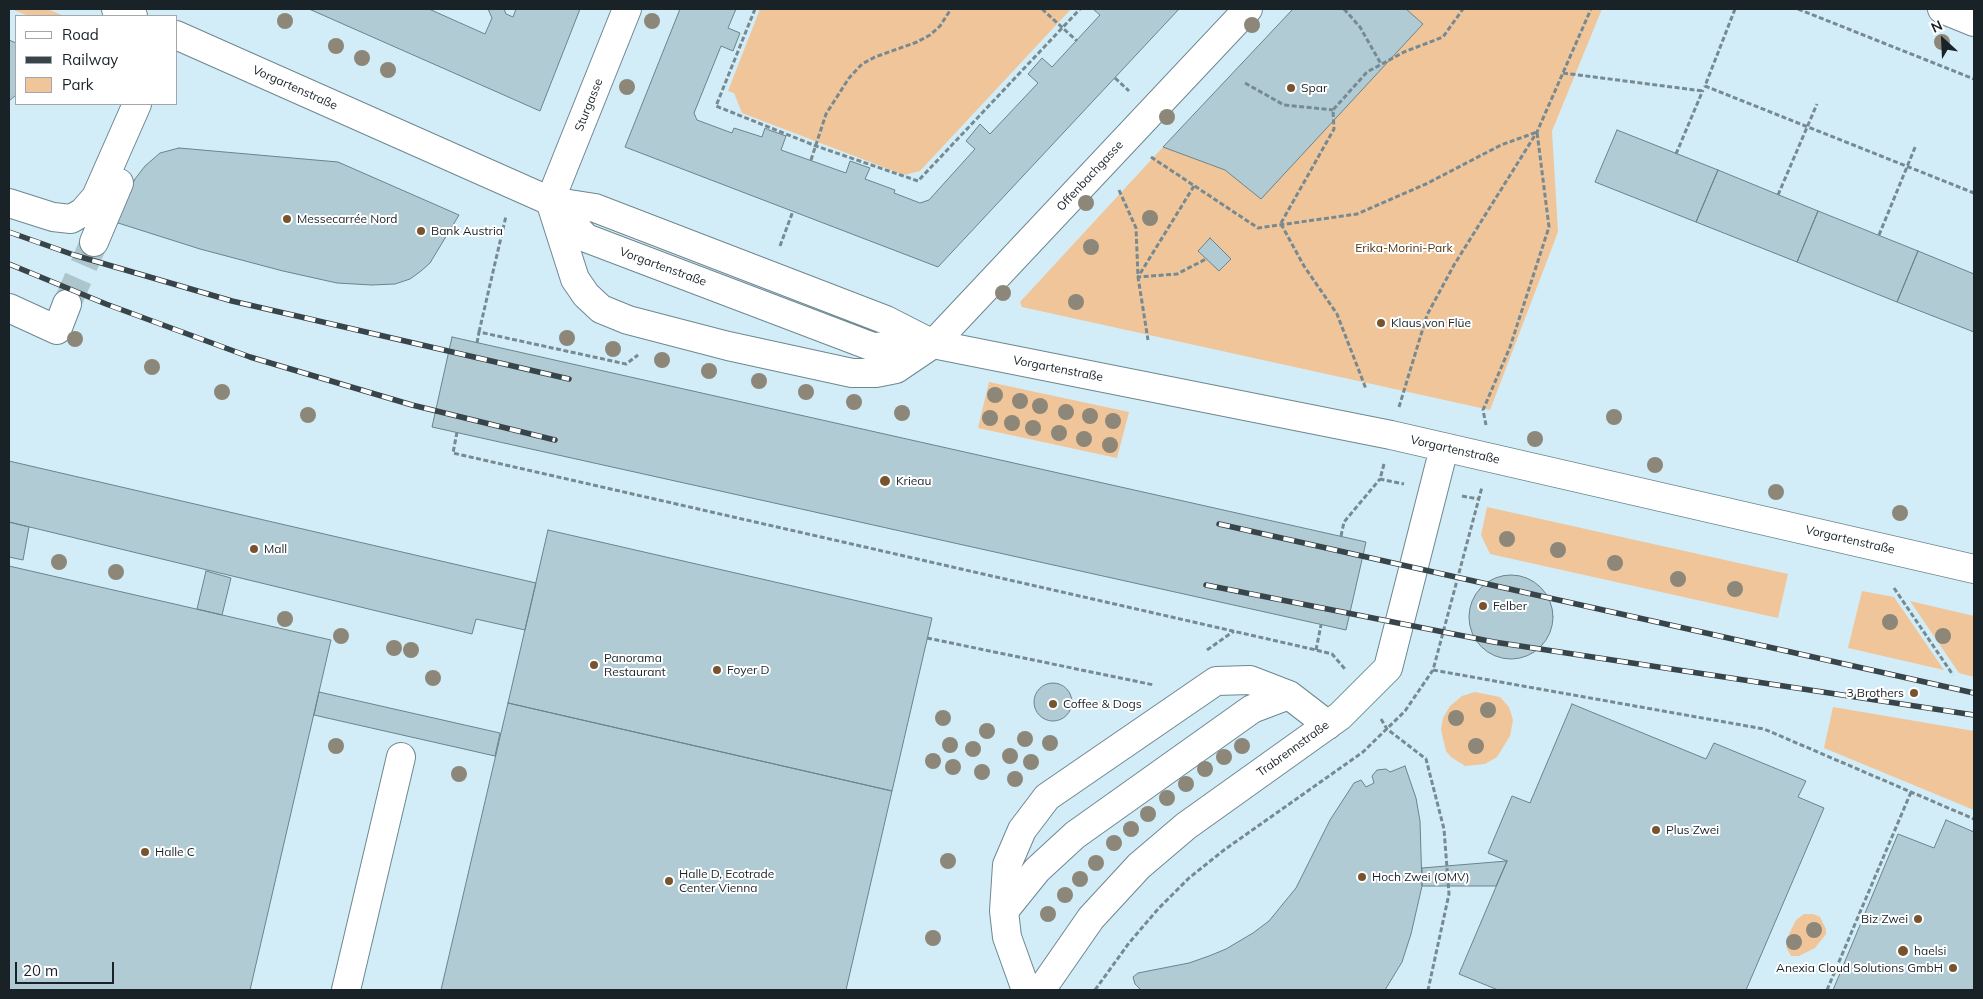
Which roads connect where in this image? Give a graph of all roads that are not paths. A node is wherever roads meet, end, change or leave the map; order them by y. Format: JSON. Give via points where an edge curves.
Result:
{"nodes":[{"id":1,"x":116,"y":9,"type":"edge"},
{"id":2,"x":627,"y":9,"type":"edge"},
{"id":3,"x":1248,"y":9,"type":"edge"},
{"id":4,"x":1942,"y":9,"type":"edge"},
{"id":5,"x":131,"y":15,"type":"edge"},
{"id":6,"x":1974,"y":22,"type":"edge"},
{"id":7,"x":178,"y":42,"type":"edge"},
{"id":8,"x":137,"y":105,"type":"edge"},
{"id":9,"x":154,"y":105,"type":"edge"},
{"id":10,"x":550,"y":200,"type":"junction"},
{"id":11,"x":9,"y":203,"type":"edge"},
{"id":12,"x":94,"y":242,"type":"tunnel mouth"},
{"id":13,"x":67,"y":304,"type":"tunnel mouth"},
{"id":14,"x":9,"y":308,"type":"edge"},
{"id":15,"x":933,"y":344,"type":"junction"},
{"id":16,"x":1444,"y":448,"type":"junction"},
{"id":17,"x":1974,"y":569,"type":"edge"},
{"id":18,"x":1289,"y":695,"type":"junction"},
{"id":19,"x":1328,"y":724,"type":"junction"},
{"id":20,"x":401,"y":757,"type":"dead end"},
{"id":21,"x":1004,"y":911,"type":"junction"},
{"id":22,"x":346,"y":990,"type":"edge"},
{"id":23,"x":1026,"y":990,"type":"edge"},
{"id":24,"x":1041,"y":990,"type":"edge"}],
"edges":[{"from":1,"to":5,"type":"street"},
{"from":2,"to":10,"type":"street","name":"Sturgasse"},
{"from":3,"to":15,"type":"street","name":"Offenbachgasse"},
{"from":4,"to":6,"type":"street"},
{"from":7,"to":10,"type":"street","name":"Vorgartenstraße"},
{"from":8,"to":11,"type":"street","via":[[96,197],[83,212],[71,219],[53,218]]},
{"from":9,"to":12,"type":"street"},
{"from":10,"to":15,"type":"street","name":"Vorgartenstraße","via":[[595,208],[886,320]]},
{"from":10,"to":15,"type":"street","name":"Vorgartenstraße","via":[[586,238],[873,347]]},
{"from":10,"to":15,"type":"street","name":"Offenbachgasse","via":[[575,279],[586,295],[602,309],[628,320],[852,373],[896,369]]},
{"from":13,"to":14,"type":"street","via":[[57,330]]},
{"from":15,"to":16,"type":"street","name":"Vorgartenstraße"},
{"from":16,"to":17,"type":"street","name":"Vorgartenstraße"},
{"from":16,"to":19,"type":"street","name":"Trabrennstraße","via":[[1388,668],[1364,694]]},
{"from":18,"to":19,"type":"street"},
{"from":18,"to":21,"type":"street","via":[[1252,709],[1075,835],[1037,870]]},
{"from":18,"to":21,"type":"street","via":[[1250,680],[1216,681],[1047,798],[1022,830],[1007,865]]},
{"from":19,"to":24,"type":"street","name":"Trabrennstraße","via":[[1186,826],[1139,866],[1091,918]]},
{"from":20,"to":22,"type":"street"},
{"from":21,"to":23,"type":"street","via":[[1007,937]]}]}
